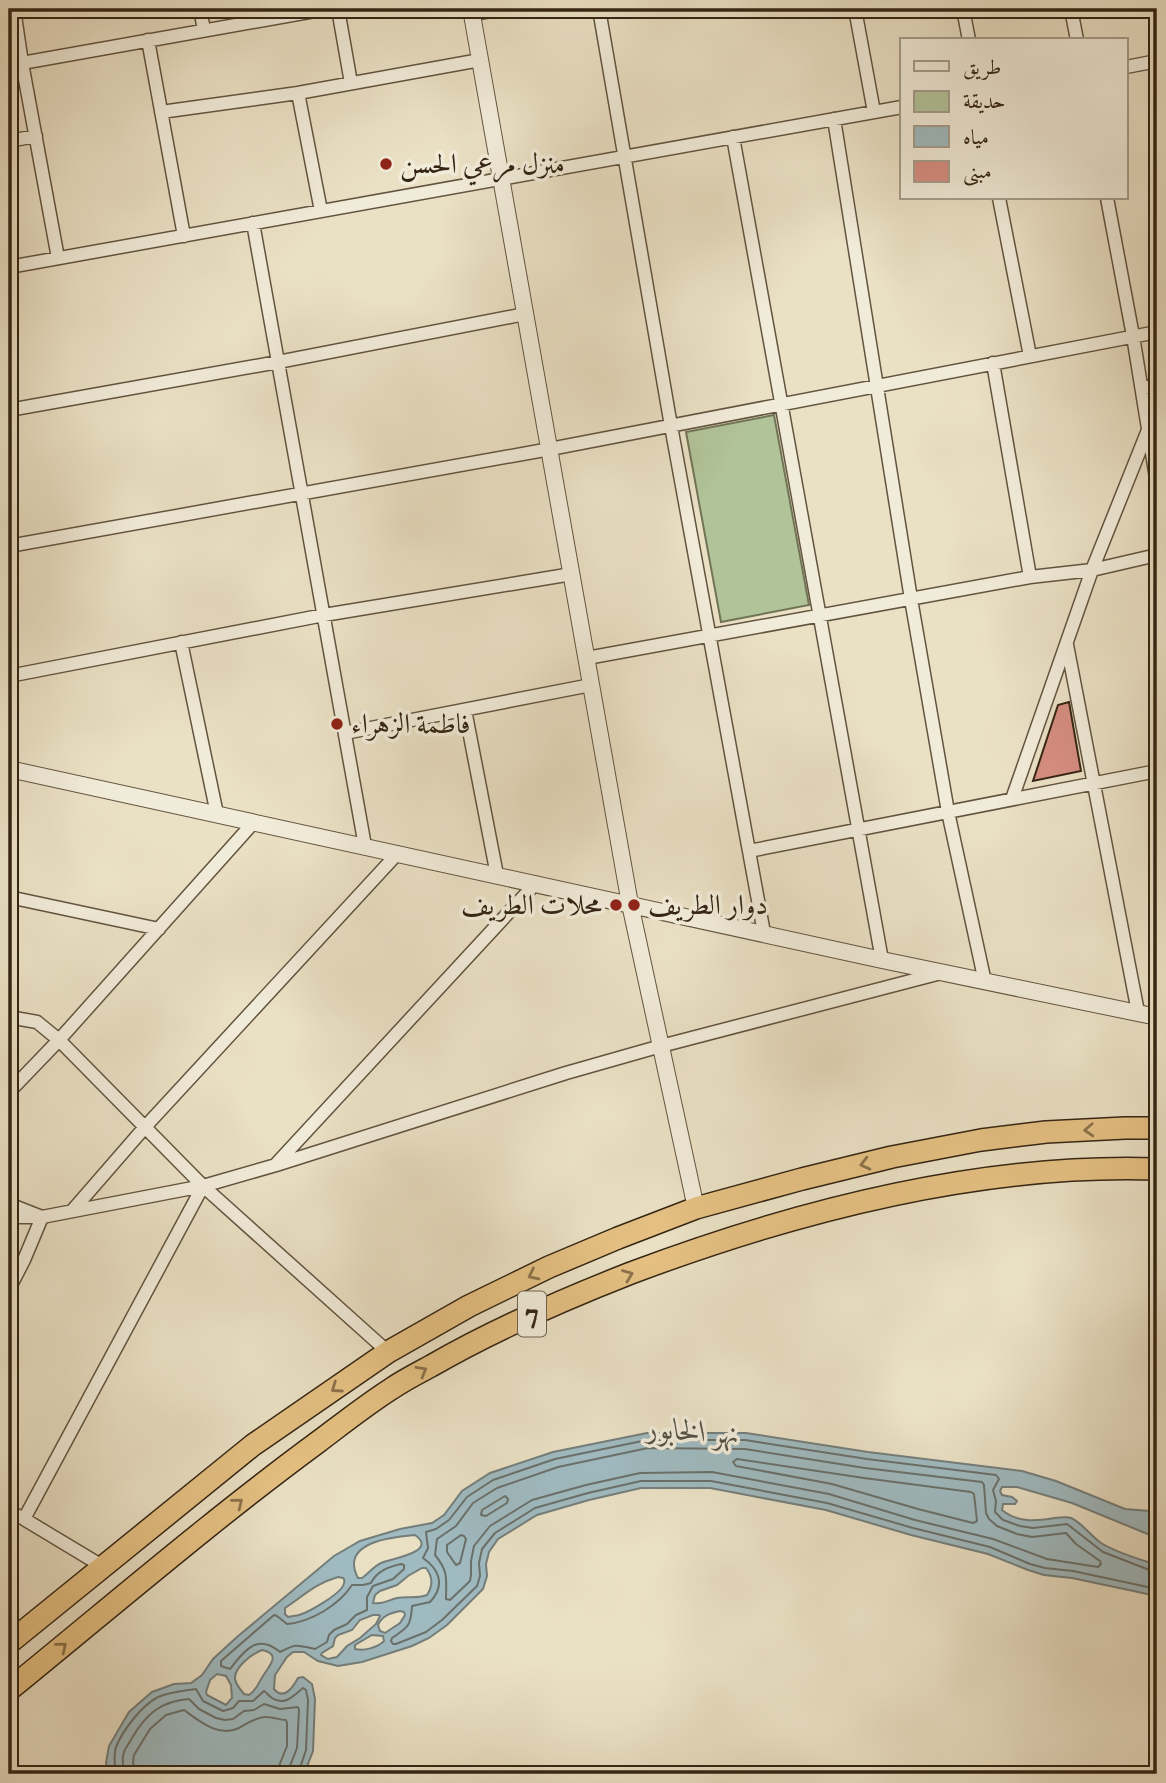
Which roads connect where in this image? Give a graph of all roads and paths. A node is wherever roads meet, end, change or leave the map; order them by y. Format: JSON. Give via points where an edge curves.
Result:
{"nodes":[{"id":1,"x":14,"y":9,"type":"edge"},
{"id":2,"x":200,"y":9,"type":"edge"},
{"id":3,"x":326,"y":9,"type":"edge"},
{"id":4,"x":338,"y":9,"type":"edge"},
{"id":5,"x":504,"y":9,"type":"edge"},
{"id":6,"x":599,"y":9,"type":"edge"},
{"id":7,"x":855,"y":9,"type":"edge"},
{"id":8,"x":963,"y":9,"type":"edge"},
{"id":9,"x":1071,"y":9,"type":"edge"},
{"id":10,"x":472,"y":12,"type":"edge"},
{"id":11,"x":204,"y":30,"type":"junction"},
{"id":12,"x":969,"y":38,"type":"edge"},
{"id":13,"x":1077,"y":38,"type":"edge"},
{"id":14,"x":148,"y":40,"type":"junction"},
{"id":15,"x":480,"y":60,"type":"junction"},
{"id":16,"x":1157,"y":61,"type":"edge"},
{"id":17,"x":22,"y":63,"type":"junction"},
{"id":18,"x":1128,"y":67,"type":"edge"},
{"id":19,"x":351,"y":83,"type":"junction"},
{"id":20,"x":298,"y":93,"type":"junction"},
{"id":21,"x":900,"y":107,"type":"edge"},
{"id":22,"x":161,"y":112,"type":"junction"},
{"id":23,"x":874,"y":112,"type":"junction"},
{"id":24,"x":834,"y":119,"type":"junction"},
{"id":25,"x":36,"y":136,"type":"junction"},
{"id":26,"x":733,"y":137,"type":"junction"},
{"id":27,"x":9,"y":141,"type":"edge"},
{"id":28,"x":625,"y":156,"type":"junction"},
{"id":29,"x":502,"y":178,"type":"junction"},
{"id":30,"x":999,"y":200,"type":"edge"},
{"id":31,"x":1107,"y":200,"type":"edge"},
{"id":32,"x":321,"y":211,"type":"junction"},
{"id":33,"x":253,"y":223,"type":"junction"},
{"id":34,"x":184,"y":236,"type":"junction"},
{"id":35,"x":58,"y":258,"type":"junction"},
{"id":36,"x":9,"y":267,"type":"edge"},
{"id":37,"x":526,"y":314,"type":"junction"},
{"id":38,"x":1157,"y":332,"type":"edge"},
{"id":39,"x":1133,"y":336,"type":"junction"},
{"id":40,"x":1030,"y":356,"type":"junction"},
{"id":41,"x":278,"y":362,"type":"junction"},
{"id":42,"x":993,"y":363,"type":"junction"},
{"id":43,"x":876,"y":386,"type":"junction"},
{"id":44,"x":1157,"y":386,"type":"edge"},
{"id":45,"x":1142,"y":388,"type":"junction"},
{"id":46,"x":781,"y":404,"type":"junction"},
{"id":47,"x":9,"y":410,"type":"edge"},
{"id":48,"x":671,"y":426,"type":"junction"},
{"id":49,"x":1148,"y":430,"type":"junction"},
{"id":50,"x":550,"y":449,"type":"junction"},
{"id":51,"x":1157,"y":484,"type":"edge"},
{"id":52,"x":303,"y":493,"type":"junction"},
{"id":53,"x":9,"y":545,"type":"edge"},
{"id":54,"x":1157,"y":555,"type":"edge"},
{"id":55,"x":1092,"y":570,"type":"junction"},
{"id":56,"x":572,"y":574,"type":"junction"},
{"id":57,"x":1030,"y":577,"type":"junction"},
{"id":58,"x":911,"y":599,"type":"junction"},
{"id":59,"x":324,"y":615,"type":"junction"},
{"id":60,"x":819,"y":615,"type":"junction"},
{"id":61,"x":709,"y":635,"type":"junction"},
{"id":62,"x":181,"y":642,"type":"junction"},
{"id":63,"x":1066,"y":643,"type":"junction"},
{"id":64,"x":587,"y":658,"type":"junction"},
{"id":65,"x":9,"y":676,"type":"edge"},
{"id":66,"x":592,"y":685,"type":"junction"},
{"id":67,"x":465,"y":710,"type":"junction"},
{"id":68,"x":345,"y":733,"type":"junction"},
{"id":69,"x":9,"y":769,"type":"edge"},
{"id":70,"x":1157,"y":771,"type":"edge"},
{"id":71,"x":1093,"y":783,"type":"junction"},
{"id":72,"x":1012,"y":799,"type":"junction"},
{"id":73,"x":948,"y":812,"type":"junction"},
{"id":74,"x":217,"y":814,"type":"junction"},
{"id":75,"x":254,"y":822,"type":"junction"},
{"id":76,"x":858,"y":830,"type":"junction"},
{"id":77,"x":365,"y":846,"type":"junction"},
{"id":78,"x":749,"y":851,"type":"junction"},
{"id":79,"x":398,"y":853,"type":"junction"},
{"id":80,"x":496,"y":875,"type":"junction"},
{"id":81,"x":536,"y":883,"type":"junction"},
{"id":82,"x":9,"y":897,"type":"edge"},
{"id":83,"x":630,"y":904,"type":"junction"},
{"id":84,"x":159,"y":929,"type":"junction"},
{"id":85,"x":764,"y":933,"type":"junction"},
{"id":86,"x":882,"y":960,"type":"junction"},
{"id":87,"x":942,"y":972,"type":"junction"},
{"id":88,"x":985,"y":982,"type":"junction"},
{"id":89,"x":1139,"y":1012,"type":"junction"},
{"id":90,"x":9,"y":1017,"type":"edge"},
{"id":91,"x":1157,"y":1017,"type":"edge"},
{"id":92,"x":59,"y":1040,"type":"junction"},
{"id":93,"x":661,"y":1046,"type":"junction"},
{"id":94,"x":9,"y":1092,"type":"edge"},
{"id":95,"x":145,"y":1127,"type":"junction"},
{"id":96,"x":1157,"y":1128,"type":"edge"},
{"id":97,"x":276,"y":1165,"type":"junction"},
{"id":98,"x":1157,"y":1169,"type":"edge"},
{"id":99,"x":204,"y":1186,"type":"junction"},
{"id":100,"x":9,"y":1204,"type":"edge"},
{"id":101,"x":696,"y":1208,"type":"junction"},
{"id":102,"x":72,"y":1212,"type":"junction"},
{"id":103,"x":9,"y":1217,"type":"edge"},
{"id":104,"x":42,"y":1217,"type":"junction"},
{"id":105,"x":9,"y":1289,"type":"edge"},
{"id":106,"x":388,"y":1352,"type":"junction"},
{"id":107,"x":9,"y":1511,"type":"edge"},
{"id":108,"x":24,"y":1519,"type":"junction"},
{"id":109,"x":102,"y":1566,"type":"junction"},
{"id":110,"x":9,"y":1643,"type":"edge"},
{"id":111,"x":9,"y":1690,"type":"edge"}],
"edges":[{"from":1,"to":17,"type":"street"},
{"from":2,"to":11,"type":"street"},
{"from":3,"to":11,"type":"street"},
{"from":4,"to":19,"type":"street"},
{"from":5,"to":10,"type":"street"},
{"from":6,"to":28,"type":"street"},
{"from":7,"to":23,"type":"street"},
{"from":8,"to":12,"type":"street"},
{"from":9,"to":13,"type":"street"},
{"from":10,"to":15,"type":"street"},
{"from":11,"to":14,"type":"street"},
{"from":14,"to":17,"type":"street"},
{"from":14,"to":22,"type":"street"},
{"from":15,"to":19,"type":"street"},
{"from":15,"to":29,"type":"street"},
{"from":16,"to":18,"type":"street"},
{"from":17,"to":25,"type":"street"},
{"from":19,"to":20,"type":"street"},
{"from":20,"to":22,"type":"street"},
{"from":20,"to":32,"type":"street"},
{"from":21,"to":23,"type":"street"},
{"from":22,"to":34,"type":"street"},
{"from":23,"to":24,"type":"street"},
{"from":24,"to":26,"type":"street"},
{"from":24,"to":43,"type":"street"},
{"from":25,"to":27,"type":"street"},
{"from":25,"to":35,"type":"street"},
{"from":26,"to":28,"type":"street"},
{"from":26,"to":46,"type":"street"},
{"from":28,"to":29,"type":"street"},
{"from":28,"to":48,"type":"street"},
{"from":29,"to":32,"type":"street"},
{"from":29,"to":37,"type":"street"},
{"from":30,"to":40,"type":"street"},
{"from":31,"to":39,"type":"street"},
{"from":32,"to":33,"type":"street"},
{"from":33,"to":34,"type":"street"},
{"from":33,"to":41,"type":"street"},
{"from":34,"to":35,"type":"street"},
{"from":35,"to":36,"type":"street"},
{"from":37,"to":41,"type":"street"},
{"from":37,"to":50,"type":"street"},
{"from":38,"to":39,"type":"street"},
{"from":39,"to":40,"type":"street"},
{"from":39,"to":45,"type":"street"},
{"from":40,"to":42,"type":"street"},
{"from":41,"to":47,"type":"street"},
{"from":41,"to":52,"type":"street"},
{"from":42,"to":43,"type":"street"},
{"from":42,"to":57,"type":"street"},
{"from":43,"to":46,"type":"street"},
{"from":43,"to":58,"type":"street"},
{"from":44,"to":45,"type":"street"},
{"from":45,"to":49,"type":"street"},
{"from":46,"to":48,"type":"street"},
{"from":46,"to":60,"type":"street"},
{"from":48,"to":50,"type":"street"},
{"from":48,"to":61,"type":"street"},
{"from":49,"to":51,"type":"street"},
{"from":49,"to":55,"type":"street"},
{"from":50,"to":52,"type":"street"},
{"from":50,"to":56,"type":"street"},
{"from":52,"to":53,"type":"street"},
{"from":52,"to":59,"type":"street"},
{"from":54,"to":55,"type":"street"},
{"from":55,"to":57,"type":"street"},
{"from":55,"to":63,"type":"street"},
{"from":56,"to":59,"type":"street"},
{"from":56,"to":64,"type":"street"},
{"from":57,"to":58,"type":"street"},
{"from":58,"to":60,"type":"street"},
{"from":58,"to":73,"type":"street"},
{"from":59,"to":62,"type":"street"},
{"from":59,"to":68,"type":"street"},
{"from":60,"to":61,"type":"street"},
{"from":60,"to":76,"type":"street"},
{"from":61,"to":64,"type":"street"},
{"from":61,"to":78,"type":"street"},
{"from":62,"to":65,"type":"street"},
{"from":62,"to":74,"type":"street"},
{"from":63,"to":71,"type":"street"},
{"from":63,"to":72,"type":"street"},
{"from":64,"to":66,"type":"street"},
{"from":66,"to":67,"type":"street"},
{"from":66,"to":83,"type":"street"},
{"from":67,"to":68,"type":"street"},
{"from":67,"to":80,"type":"street"},
{"from":68,"to":77,"type":"street"},
{"from":69,"to":74,"type":"street"},
{"from":70,"to":71,"type":"street"},
{"from":71,"to":72,"type":"street"},
{"from":71,"to":89,"type":"street"},
{"from":72,"to":73,"type":"street"},
{"from":73,"to":76,"type":"street"},
{"from":73,"to":88,"type":"street"},
{"from":74,"to":75,"type":"street"},
{"from":75,"to":77,"type":"street"},
{"from":75,"to":84,"type":"street"},
{"from":76,"to":78,"type":"street"},
{"from":76,"to":86,"type":"street"},
{"from":77,"to":79,"type":"street"},
{"from":78,"to":85,"type":"street"},
{"from":79,"to":80,"type":"street"},
{"from":79,"to":95,"type":"street"},
{"from":80,"to":81,"type":"street"},
{"from":81,"to":83,"type":"street"},
{"from":81,"to":97,"type":"street"},
{"from":82,"to":84,"type":"street"},
{"from":83,"to":85,"type":"street"},
{"from":83,"to":93,"type":"street"},
{"from":84,"to":92,"type":"street"},
{"from":85,"to":86,"type":"street"},
{"from":86,"to":87,"type":"street"},
{"from":87,"to":88,"type":"street"},
{"from":87,"to":93,"type":"street"},
{"from":88,"to":89,"type":"street"},
{"from":89,"to":91,"type":"street"},
{"from":90,"to":92,"type":"street","via":[[37,1022]]},
{"from":92,"to":94,"type":"street"},
{"from":92,"to":95,"type":"street"},
{"from":93,"to":97,"type":"street"},
{"from":93,"to":101,"type":"street"},
{"from":95,"to":99,"type":"street"},
{"from":95,"to":102,"type":"street"},
{"from":96,"to":101,"type":"highway","number":"7","one_way":true,"via":[[1046,1132],[981,1140],[892,1157]]},
{"from":97,"to":99,"type":"street"},
{"from":111,"to":98,"type":"highway","number":"7","one_way":true,"via":[[256,1488],[392,1388],[480,1338],[688,1252],[809,1215],[906,1192],[996,1178]]},
{"from":99,"to":102,"type":"street"},
{"from":99,"to":106,"type":"street"},
{"from":99,"to":108,"type":"street"},
{"from":100,"to":104,"type":"street"},
{"from":101,"to":106,"type":"highway","number":"7","one_way":true,"via":[[549,1267]]},
{"from":102,"to":104,"type":"street"},
{"from":103,"to":104,"type":"street"},
{"from":104,"to":105,"type":"street"},
{"from":106,"to":109,"type":"highway","number":"7","one_way":true,"via":[[253,1445]]},
{"from":107,"to":108,"type":"street"},
{"from":108,"to":109,"type":"street"},
{"from":109,"to":110,"type":"highway","number":"7"}]}
